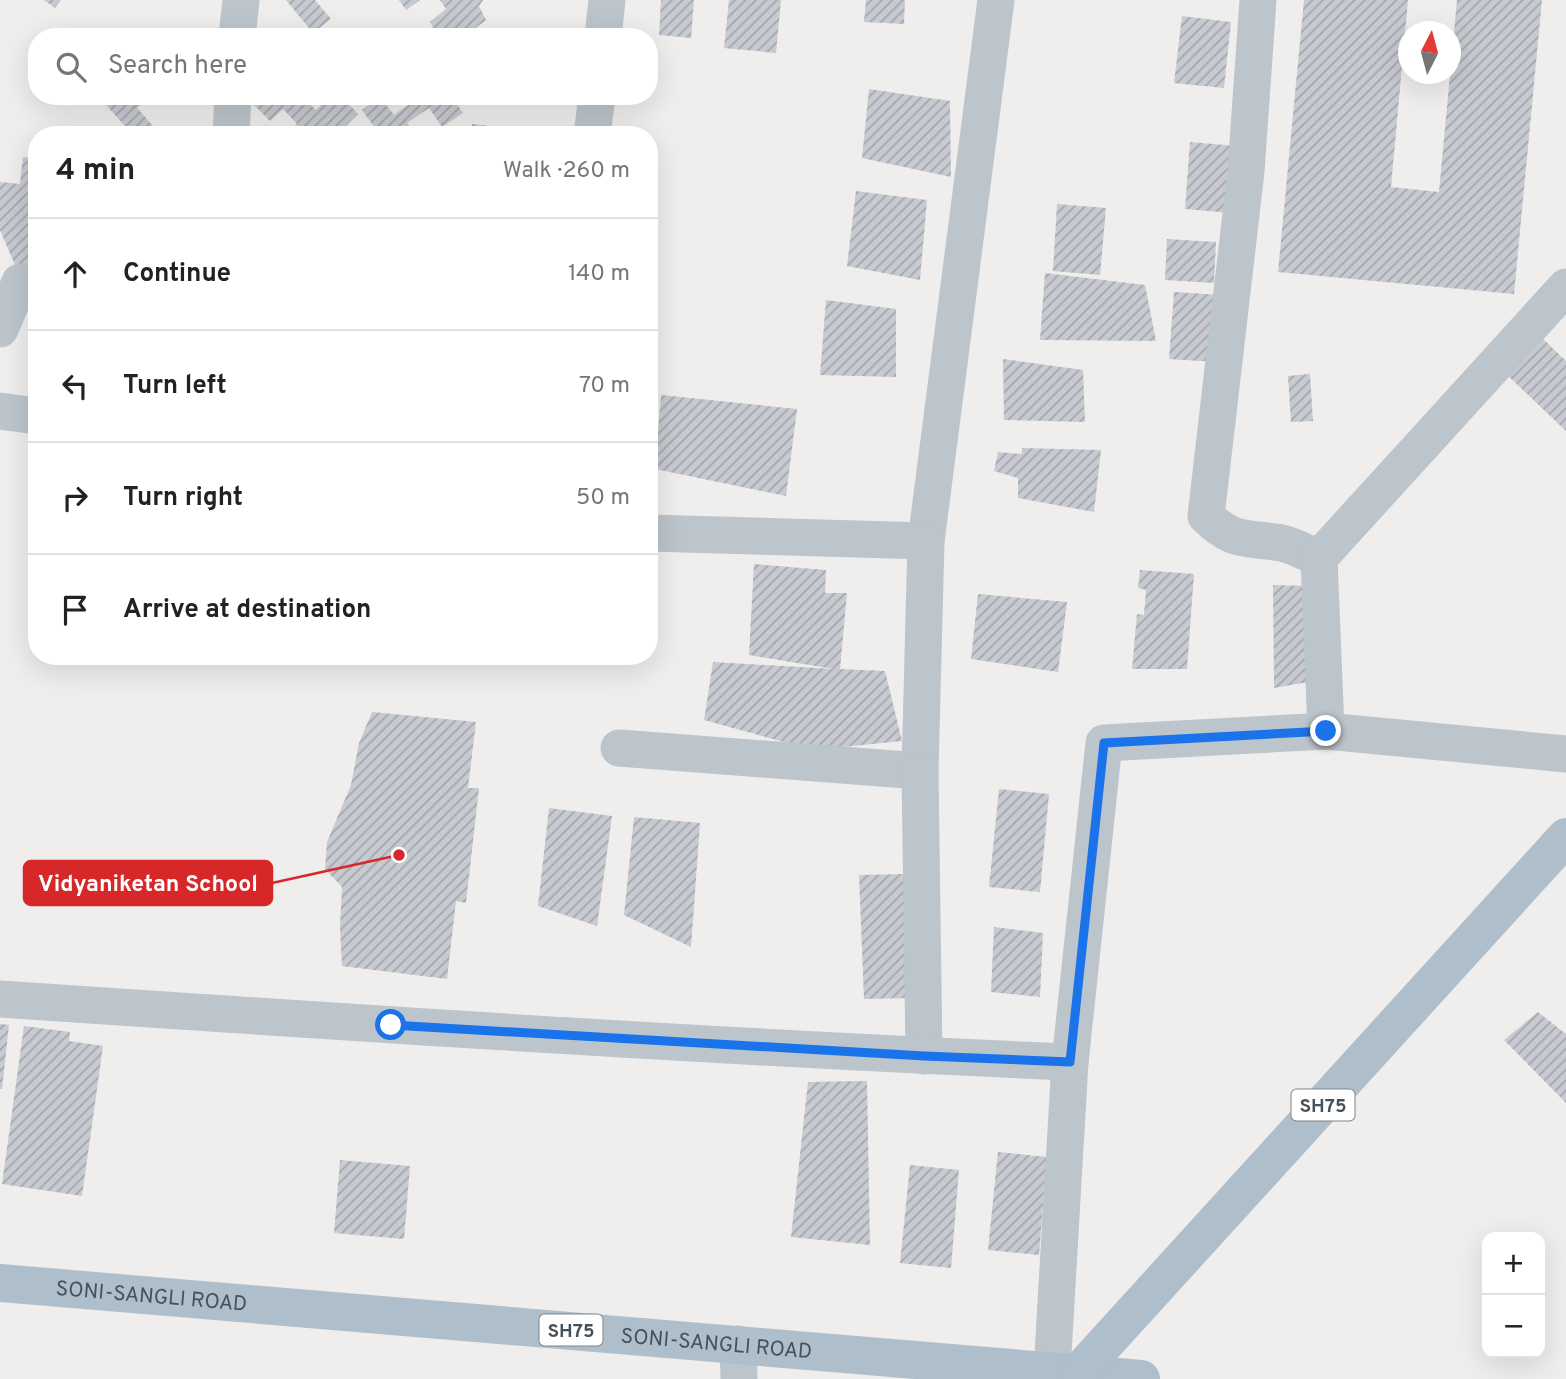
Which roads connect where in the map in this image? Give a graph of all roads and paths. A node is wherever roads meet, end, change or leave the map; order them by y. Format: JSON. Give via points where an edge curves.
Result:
{"nodes":[{"id":1,"x":241,"y":0,"type":"edge"},
{"id":2,"x":607,"y":0,"type":"edge"},
{"id":3,"x":996,"y":0,"type":"edge"},
{"id":4,"x":1258,"y":0,"type":"edge"},
{"id":5,"x":238,"y":28,"type":"edge"},
{"id":6,"x":604,"y":28,"type":"edge"},
{"id":7,"x":233,"y":105,"type":"edge"},
{"id":8,"x":596,"y":105,"type":"edge"},
{"id":9,"x":231,"y":126,"type":"edge"},
{"id":10,"x":593,"y":126,"type":"edge"},
{"id":11,"x":28,"y":283,"type":"edge"},
{"id":12,"x":1566,"y":287,"type":"edge"},
{"id":13,"x":0,"y":329,"type":"edge"},
{"id":14,"x":0,"y":411,"type":"edge"},
{"id":15,"x":28,"y":415,"type":"edge"},
{"id":16,"x":658,"y":533,"type":"edge"},
{"id":17,"x":926,"y":541,"type":"junction"},
{"id":18,"x":1318,"y":558,"type":"junction"},
{"id":19,"x":1326,"y":731,"type":"junction"},
{"id":20,"x":619,"y":748,"type":"dead end"},
{"id":21,"x":1566,"y":754,"type":"edge"},
{"id":22,"x":920,"y":771,"type":"junction"},
{"id":23,"x":1566,"y":837,"type":"edge"},
{"id":24,"x":0,"y":999,"type":"edge"},
{"id":25,"x":924,"y":1056,"type":"junction"},
{"id":26,"x":1070,"y":1062,"type":"junction"},
{"id":27,"x":0,"y":1283,"type":"edge"},
{"id":28,"x":739,"y":1362,"type":"edge"},
{"id":29,"x":1065,"y":1371,"type":"junction"},
{"id":30,"x":1141,"y":1379,"type":"edge"}],
"edges":[{"from":1,"to":5,"type":"street"},
{"from":2,"to":6,"type":"street"},
{"from":3,"to":17,"type":"street"},
{"from":4,"to":18,"type":"street","via":[[1246,172],[1206,516],[1240,539],[1284,544]]},
{"from":7,"to":9,"type":"street"},
{"from":8,"to":10,"type":"street"},
{"from":11,"to":13,"type":"street","via":[[20,282]]},
{"from":12,"to":18,"type":"street"},
{"from":14,"to":15,"type":"street"},
{"from":16,"to":17,"type":"street"},
{"from":17,"to":22,"type":"street"},
{"from":18,"to":19,"type":"street"},
{"from":19,"to":21,"type":"street"},
{"from":19,"to":26,"type":"street","via":[[1104,743]]},
{"from":20,"to":22,"type":"street"},
{"from":22,"to":25,"type":"street"},
{"from":23,"to":29,"type":"main road","number":"SH75"},
{"from":24,"to":25,"type":"street"},
{"from":25,"to":26,"type":"street"},
{"from":26,"to":29,"type":"street"},
{"from":27,"to":28,"type":"main road","name":"SONI-SANGLI ROAD","number":"SH75"},
{"from":28,"to":29,"type":"main road","name":"SONI-SANGLI ROAD","number":"SH75"},
{"from":29,"to":30,"type":"main road","name":"SONI-SANGLI ROAD","number":"SH75"}]}
